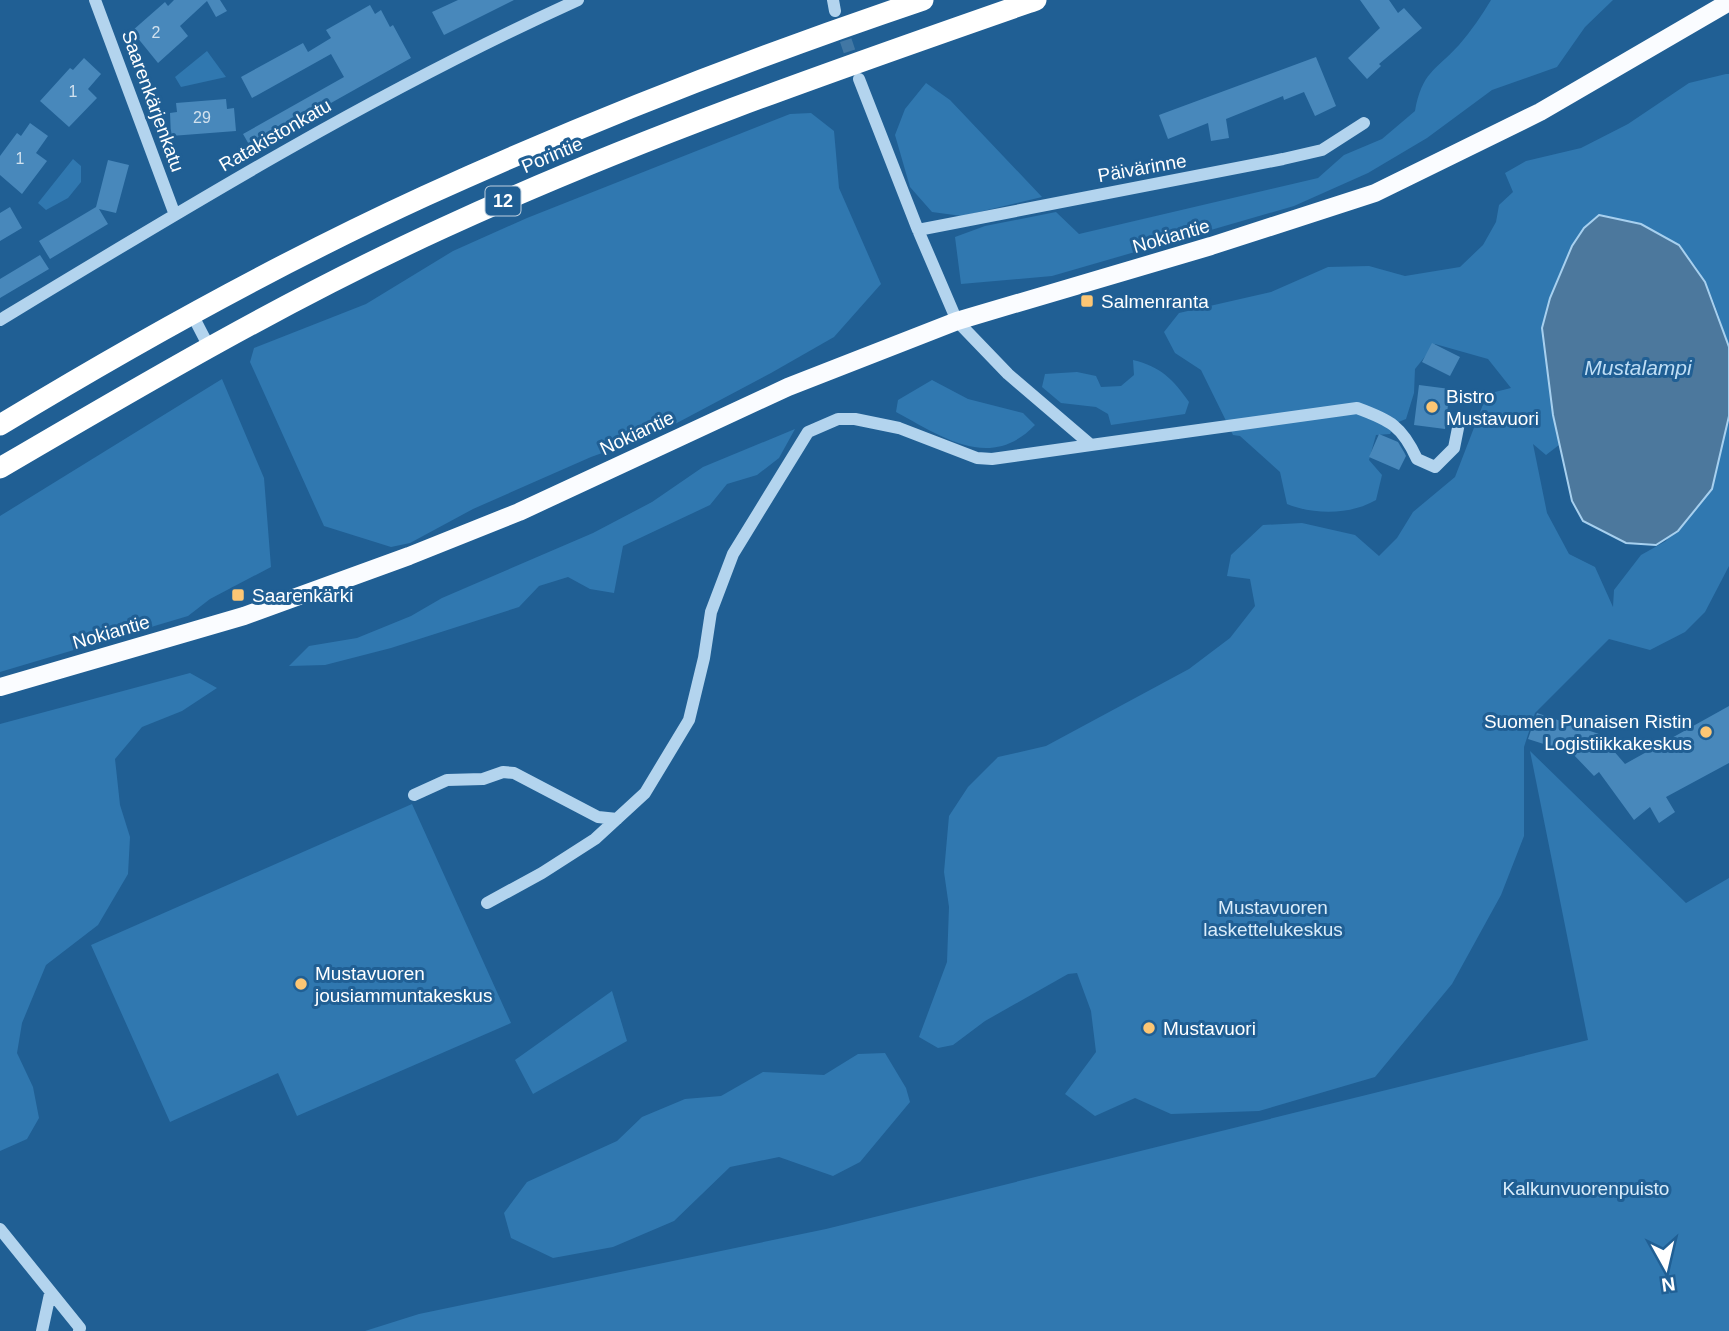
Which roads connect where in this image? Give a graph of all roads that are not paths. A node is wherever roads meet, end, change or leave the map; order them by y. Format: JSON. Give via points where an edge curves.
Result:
{"nodes":[{"id":1,"x":95,"y":0,"type":"edge"},
{"id":2,"x":578,"y":0,"type":"edge"},
{"id":3,"x":923,"y":0,"type":"edge"},
{"id":4,"x":1036,"y":0,"type":"edge"},
{"id":5,"x":1712,"y":0,"type":"edge"},
{"id":6,"x":1729,"y":2,"type":"edge"},
{"id":7,"x":859,"y":79,"type":"tunnel mouth"},
{"id":8,"x":1364,"y":122,"type":"dead end"},
{"id":9,"x":175,"y":215,"type":"junction"},
{"id":10,"x":1294,"y":220,"type":"junction"},
{"id":11,"x":918,"y":230,"type":"junction"},
{"id":12,"x":192,"y":314,"type":"junction"},
{"id":13,"x":0,"y":320,"type":"edge"},
{"id":14,"x":957,"y":321,"type":"junction"},
{"id":15,"x":209,"y":347,"type":"junction"},
{"id":16,"x":1460,"y":418,"type":"dead end"},
{"id":17,"x":0,"y":425,"type":"edge"},
{"id":18,"x":1091,"y":445,"type":"junction"},
{"id":19,"x":0,"y":468,"type":"edge"},
{"id":20,"x":0,"y":687,"type":"edge"},
{"id":21,"x":414,"y":795,"type":"dead end"},
{"id":22,"x":617,"y":819,"type":"junction"},
{"id":23,"x":486,"y":903,"type":"dead end"},
{"id":24,"x":0,"y":1229,"type":"edge"},
{"id":25,"x":50,"y":1294,"type":"junction"},
{"id":26,"x":42,"y":1331,"type":"edge"},
{"id":27,"x":79,"y":1331,"type":"edge"}],
"edges":[{"from":1,"to":9,"type":"street","name":"Saarenkärjenkatu"},
{"from":2,"to":9,"type":"street","name":"Ratakistonkatu","via":[[348,116]]},
{"from":3,"to":12,"type":"highway","name":"Porintie","number":"12","via":[[742,64],[530,150],[401,208]]},
{"from":4,"to":15,"type":"highway","name":"Porintie","number":"12","via":[[647,139],[441,229]]},
{"from":5,"to":10,"type":"main road","name":"Nokiantie","via":[[1485,128]]},
{"from":6,"to":10,"type":"main road","name":"Nokiantie","via":[[1493,136],[1375,192]]},
{"from":7,"to":11,"type":"street"},
{"from":8,"to":11,"type":"street","name":"Päivärinne","via":[[1322,150]]},
{"from":9,"to":13,"type":"street","name":"Ratakistonkatu"},
{"from":10,"to":14,"type":"main road","name":"Nokiantie"},
{"from":11,"to":14,"type":"street"},
{"from":12,"to":15,"type":"street"},
{"from":12,"to":17,"type":"highway","name":"Porintie","number":"12"},
{"from":14,"to":18,"type":"street","via":[[1009,374]]},
{"from":14,"to":20,"type":"main road","name":"Nokiantie","via":[[788,387],[519,512],[409,556],[244,616]]},
{"from":15,"to":19,"type":"highway","name":"Porintie","number":"12"},
{"from":16,"to":18,"type":"street","via":[[1454,448],[1435,467],[1417,459],[1406,436],[1387,419],[1357,408]]},
{"from":18,"to":22,"type":"street","via":[[992,459],[855,419],[838,419],[808,432],[733,554],[711,612],[689,720],[645,793]]},
{"from":21,"to":22,"type":"street","via":[[447,780],[514,773],[598,817]]},
{"from":22,"to":23,"type":"street","via":[[542,873]]},
{"from":24,"to":25,"type":"street"},
{"from":25,"to":26,"type":"street"},
{"from":25,"to":27,"type":"street"}]}
